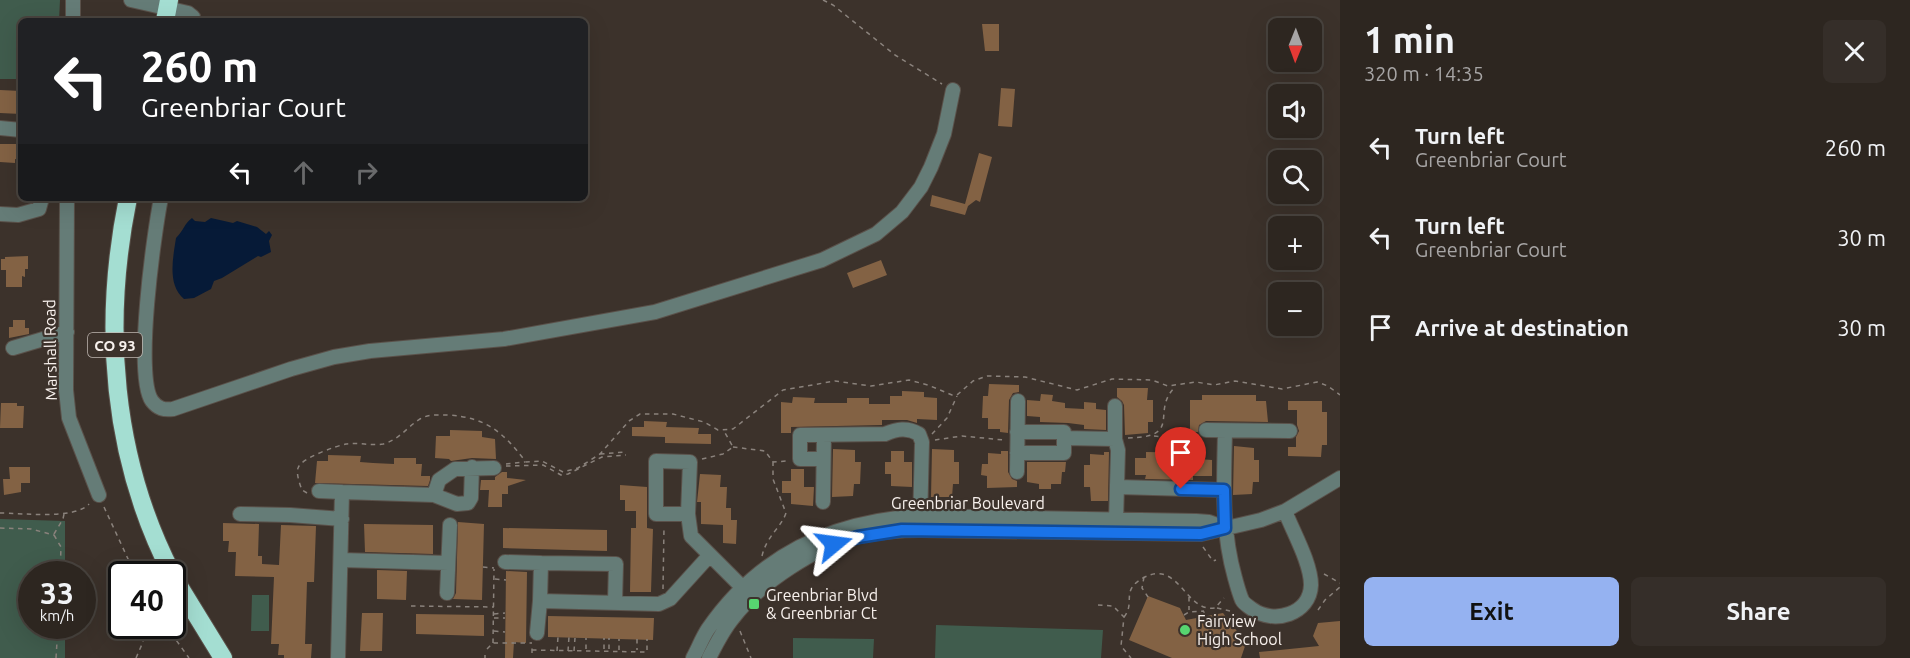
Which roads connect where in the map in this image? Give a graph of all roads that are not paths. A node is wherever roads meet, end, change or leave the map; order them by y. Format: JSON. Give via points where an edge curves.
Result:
{"nodes":[{"id":1,"x":74,"y":0,"type":"edge"},
{"id":2,"x":131,"y":0,"type":"edge"},
{"id":3,"x":167,"y":9,"type":"edge"},
{"id":4,"x":73,"y":18,"type":"edge"},
{"id":5,"x":193,"y":18,"type":"edge"},
{"id":6,"x":952,"y":90,"type":"road end"},
{"id":7,"x":0,"y":128,"type":"edge"},
{"id":8,"x":18,"y":130,"type":"edge"},
{"id":9,"x":41,"y":201,"type":"edge"},
{"id":10,"x":67,"y":201,"type":"edge"},
{"id":11,"x":128,"y":201,"type":"edge"},
{"id":12,"x":160,"y":201,"type":"edge"},
{"id":13,"x":0,"y":214,"type":"edge"},
{"id":14,"x":67,"y":332,"type":"junction"},
{"id":15,"x":13,"y":348,"type":"dead end"},
{"id":16,"x":1018,"y":401,"type":"dead end"},
{"id":17,"x":1115,"y":406,"type":"dead end"},
{"id":18,"x":1206,"y":430,"type":"road end"},
{"id":19,"x":1225,"y":431,"type":"junction"},
{"id":20,"x":1290,"y":431,"type":"dead end"},
{"id":21,"x":824,"y":435,"type":"junction"},
{"id":22,"x":1064,"y":438,"type":"junction"},
{"id":23,"x":1115,"y":439,"type":"junction"},
{"id":24,"x":1017,"y":441,"type":"junction"},
{"id":25,"x":823,"y":459,"type":"junction"},
{"id":26,"x":472,"y":467,"type":"junction"},
{"id":27,"x":496,"y":467,"type":"road end"},
{"id":28,"x":1017,"y":472,"type":"dead end"},
{"id":29,"x":1339,"y":480,"type":"edge"},
{"id":30,"x":1118,"y":487,"type":"junction"},
{"id":31,"x":1224,"y":490,"type":"junction"},
{"id":32,"x":319,"y":491,"type":"road end"},
{"id":33,"x":342,"y":492,"type":"junction"},
{"id":34,"x":99,"y":495,"type":"road end"},
{"id":35,"x":434,"y":495,"type":"junction"},
{"id":36,"x":823,"y":502,"type":"dead end"},
{"id":37,"x":1285,"y":511,"type":"junction"},
{"id":38,"x":240,"y":514,"type":"dead end"},
{"id":39,"x":688,"y":514,"type":"junction"},
{"id":40,"x":342,"y":519,"type":"junction"},
{"id":41,"x":1116,"y":520,"type":"junction"},
{"id":42,"x":920,"y":523,"type":"junction"},
{"id":43,"x":450,"y":525,"type":"dead end"},
{"id":44,"x":1225,"y":528,"type":"junction"},
{"id":45,"x":709,"y":556,"type":"junction"},
{"id":46,"x":341,"y":560,"type":"junction"},
{"id":47,"x":166,"y":561,"type":"edge"},
{"id":48,"x":448,"y":563,"type":"junction"},
{"id":49,"x":541,"y":563,"type":"junction"},
{"id":50,"x":500,"y":565,"type":"road end"},
{"id":51,"x":447,"y":593,"type":"dead end"},
{"id":52,"x":747,"y":593,"type":"junction"},
{"id":53,"x":186,"y":598,"type":"edge"},
{"id":54,"x":540,"y":601,"type":"junction"},
{"id":55,"x":615,"y":602,"type":"junction"},
{"id":56,"x":534,"y":639,"type":"road end"},
{"id":57,"x":223,"y":658,"type":"edge"},
{"id":58,"x":338,"y":658,"type":"edge"},
{"id":59,"x":693,"y":658,"type":"edge"},
{"id":60,"x":709,"y":658,"type":"edge"}],
"edges":[{"from":1,"to":4,"type":"street"},
{"from":2,"to":3,"type":"street"},
{"from":3,"to":5,"type":"street","via":[[188,13]]},
{"from":6,"to":12,"type":"street","via":[[936,156],[903,213],[876,234],[822,261],[655,312],[504,339],[334,357],[164,410],[151,399],[145,372],[146,316]]},
{"from":7,"to":8,"type":"street"},
{"from":9,"to":13,"type":"street","via":[[39,209],[18,215]]},
{"from":10,"to":14,"type":"street","name":"Marshall Road"},
{"from":11,"to":47,"type":"highway","number":"CO 93","via":[[117,271],[118,406],[137,490]]},
{"from":14,"to":15,"type":"street"},
{"from":14,"to":34,"type":"street","name":"Marshall Road","via":[[69,418]]},
{"from":16,"to":24,"type":"street"},
{"from":17,"to":23,"type":"street"},
{"from":18,"to":19,"type":"street"},
{"from":19,"to":20,"type":"street"},
{"from":19,"to":31,"type":"street"},
{"from":21,"to":25,"type":"street"},
{"from":21,"to":25,"type":"street","via":[[800,435],[800,459]]},
{"from":21,"to":42,"type":"street","via":[[885,434],[897,429],[912,429],[919,434]]},
{"from":22,"to":23,"type":"street"},
{"from":22,"to":24,"type":"street","via":[[1064,432]]},
{"from":22,"to":24,"type":"street","via":[[1064,453]]},
{"from":23,"to":30,"type":"street"},
{"from":24,"to":28,"type":"street"},
{"from":25,"to":36,"type":"street"},
{"from":26,"to":27,"type":"street"},
{"from":26,"to":35,"type":"street","via":[[455,469],[439,480]]},
{"from":26,"to":35,"type":"street","via":[[468,503],[457,504]]},
{"from":29,"to":37,"type":"street","name":"Greenbriar Boulevard"},
{"from":30,"to":31,"type":"street"},
{"from":30,"to":41,"type":"street"},
{"from":31,"to":44,"type":"street"},
{"from":32,"to":33,"type":"street"},
{"from":33,"to":35,"type":"street"},
{"from":33,"to":40,"type":"street"},
{"from":37,"to":44,"type":"street","name":"Greenbriar Boulevard"},
{"from":37,"to":44,"type":"street","via":[[1311,586],[1305,602],[1291,614],[1259,614],[1242,602]]},
{"from":38,"to":40,"type":"street"},
{"from":39,"to":39,"type":"street","via":[[656,514],[656,461],[690,462]]},
{"from":39,"to":45,"type":"street","via":[[691,536]]},
{"from":40,"to":46,"type":"street"},
{"from":41,"to":42,"type":"street","name":"Greenbriar Boulevard"},
{"from":41,"to":44,"type":"street","name":"Greenbriar Boulevard","via":[[1196,521]]},
{"from":42,"to":44,"type":"street","name":"Greenbriar Boulevard","via":[[1201,534]]},
{"from":42,"to":52,"type":"street","name":"Greenbriar Boulevard","via":[[877,520],[826,534],[767,567]]},
{"from":43,"to":48,"type":"street"},
{"from":45,"to":52,"type":"street"},
{"from":45,"to":55,"type":"street","via":[[670,599],[659,604]]},
{"from":46,"to":48,"type":"street"},
{"from":46,"to":58,"type":"street"},
{"from":48,"to":51,"type":"street"},
{"from":49,"to":50,"type":"street"},
{"from":49,"to":54,"type":"street"},
{"from":49,"to":55,"type":"street","via":[[616,564]]},
{"from":52,"to":59,"type":"street","name":"Greenbriar Boulevard","via":[[708,630]]},
{"from":52,"to":60,"type":"street","name":"Greenbriar Boulevard"},
{"from":53,"to":57,"type":"highway","number":"CO 93"},
{"from":54,"to":55,"type":"street"},
{"from":54,"to":56,"type":"street"}]}
